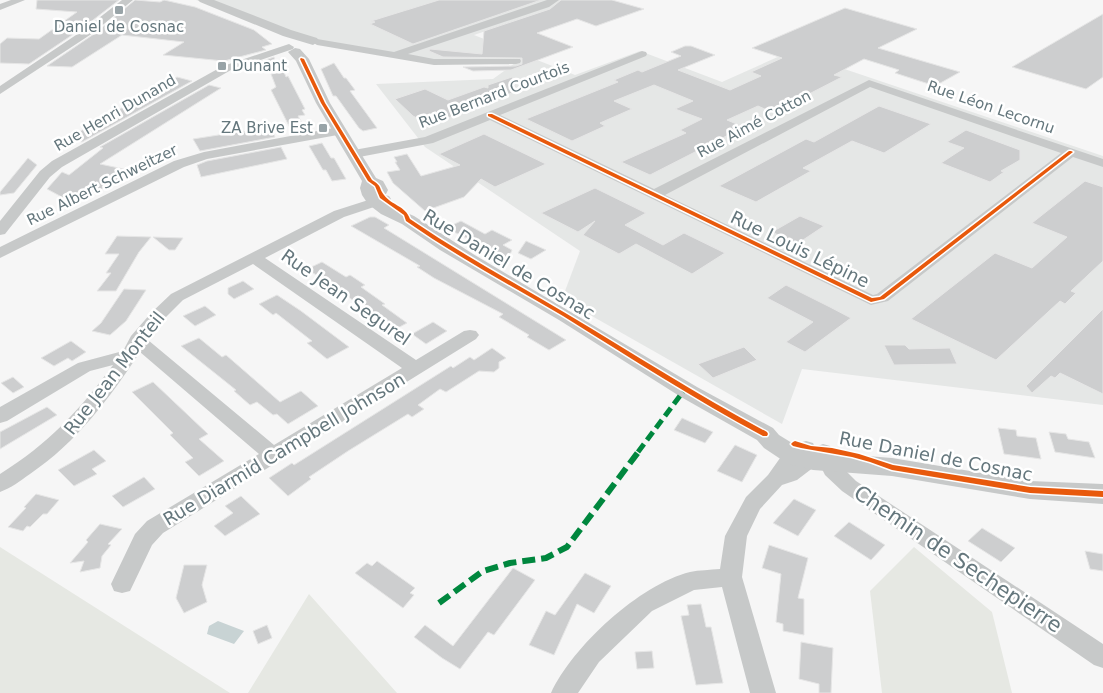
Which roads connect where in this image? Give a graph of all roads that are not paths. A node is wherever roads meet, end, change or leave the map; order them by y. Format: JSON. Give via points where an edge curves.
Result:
{"nodes":[{"id":1,"x":20,"y":0,"type":"edge"},
{"id":2,"x":128,"y":0,"type":"edge"},
{"id":3,"x":194,"y":0,"type":"edge"},
{"id":4,"x":204,"y":0,"type":"edge"},
{"id":5,"x":554,"y":0,"type":"edge"},
{"id":6,"x":0,"y":7,"type":"edge"},
{"id":7,"x":222,"y":8,"type":"junction"},
{"id":8,"x":302,"y":47,"type":"junction"},
{"id":9,"x":642,"y":54,"type":"dead end"},
{"id":10,"x":395,"y":55,"type":"junction"},
{"id":11,"x":516,"y":61,"type":"dead end"},
{"id":12,"x":869,"y":83,"type":"joint"},
{"id":13,"x":0,"y":92,"type":"edge"},
{"id":14,"x":490,"y":115,"type":"junction"},
{"id":15,"x":339,"y":131,"type":"junction"},
{"id":16,"x":1071,"y":152,"type":"junction"},
{"id":17,"x":354,"y":154,"type":"junction"},
{"id":18,"x":1103,"y":163,"type":"edge"},
{"id":19,"x":375,"y":193,"type":"junction"},
{"id":20,"x":654,"y":195,"type":"junction"},
{"id":21,"x":0,"y":231,"type":"edge"},
{"id":22,"x":0,"y":253,"type":"edge"},
{"id":23,"x":254,"y":258,"type":"junction"},
{"id":24,"x":470,"y":335,"type":"dead end"},
{"id":25,"x":132,"y":348,"type":"junction"},
{"id":26,"x":416,"y":369,"type":"junction"},
{"id":27,"x":0,"y":416,"type":"edge"},
{"id":28,"x":273,"y":454,"type":"junction"},
{"id":29,"x":811,"y":456,"type":"junction"},
{"id":30,"x":0,"y":484,"type":"edge"},
{"id":31,"x":1103,"y":494,"type":"edge"},
{"id":32,"x":731,"y":577,"type":"junction"},
{"id":33,"x":122,"y":584,"type":"dead end"},
{"id":34,"x":1103,"y":657,"type":"edge"},
{"id":35,"x":564,"y":693,"type":"edge"},
{"id":36,"x":763,"y":693,"type":"edge"}],
"edges":[{"from":1,"to":6,"type":"street"},
{"from":2,"to":13,"type":"street"},
{"from":3,"to":7,"type":"street"},
{"from":4,"to":7,"type":"street"},
{"from":5,"to":10,"type":"street"},
{"from":7,"to":8,"type":"street"},
{"from":8,"to":10,"type":"street","name":"Rue Henri Dunand","via":[[345,46]]},
{"from":8,"to":15,"type":"street","name":"Rue Daniel de Cosnac","via":[[323,103]]},
{"from":8,"to":21,"type":"street","name":"Rue Henri Dunand","via":[[227,68],[57,164],[45,174]]},
{"from":9,"to":14,"type":"street","name":"Rue Bernard Courtois"},
{"from":10,"to":11,"type":"street","name":"Rue Henri Dunand","via":[[434,62]]},
{"from":12,"to":16,"type":"street","name":"Rue Léon Lecornu"},
{"from":12,"to":20,"type":"street","name":"Rue Aimé Cotton"},
{"from":14,"to":17,"type":"street","name":"Rue Bernard Courtois","via":[[428,140]]},
{"from":14,"to":20,"type":"street","name":"Rue Louis Lépine"},
{"from":15,"to":17,"type":"street","name":"Rue Daniel de Cosnac"},
{"from":15,"to":22,"type":"street","name":"Rue Albert Schweitzer","via":[[204,156],[179,164]]},
{"from":16,"to":18,"type":"street","name":"Rue Léon Lecornu"},
{"from":16,"to":20,"type":"street","name":"Rue Louis Lépine","via":[[882,298],[871,300]]},
{"from":17,"to":19,"type":"street","name":"Rue Daniel de Cosnac"},
{"from":19,"to":23,"type":"street","name":"Rue Jean Monteil"},
{"from":19,"to":29,"type":"street","name":"Rue Daniel de Cosnac","via":[[399,217],[456,252],[765,434],[768,439]]},
{"from":23,"to":25,"type":"street","name":"Rue Jean Monteil","via":[[177,297]]},
{"from":23,"to":26,"type":"street","name":"Rue Jean Segurel"},
{"from":24,"to":26,"type":"street","name":"Rue Diarmid Campbell Johnson"},
{"from":25,"to":27,"type":"street","via":[[84,367]]},
{"from":25,"to":28,"type":"street"},
{"from":25,"to":30,"type":"street","name":"Rue Jean Monteil","via":[[112,380],[65,436]]},
{"from":26,"to":28,"type":"street","name":"Rue Diarmid Campbell Johnson"},
{"from":28,"to":33,"type":"street","name":"Rue Diarmid Campbell Johnson","via":[[155,527],[143,540]]},
{"from":29,"to":31,"type":"street","name":"Rue Daniel de Cosnac","via":[[1030,490]]},
{"from":29,"to":32,"type":"street","via":[[790,475],[775,480],[744,516],[736,536]]},
{"from":29,"to":34,"type":"street","name":"Chemin de Sechepierre","via":[[849,486]]},
{"from":32,"to":35,"type":"street","via":[[691,581],[644,604],[590,654]]},
{"from":32,"to":36,"type":"street"}]}
